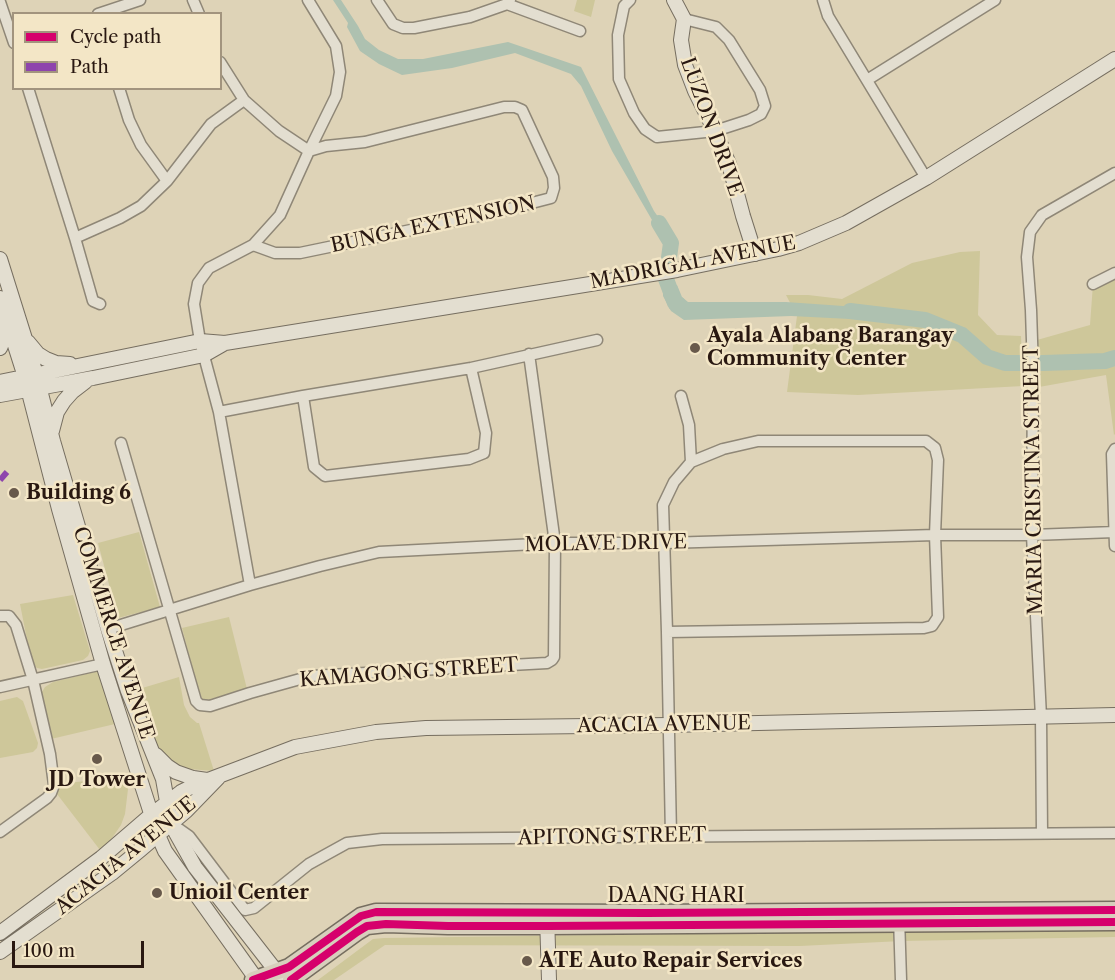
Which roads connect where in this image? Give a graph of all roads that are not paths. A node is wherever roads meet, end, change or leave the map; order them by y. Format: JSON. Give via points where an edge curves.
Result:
{"nodes":[{"id":1,"x":140,"y":0,"type":"edge"},
{"id":2,"x":308,"y":0,"type":"edge"},
{"id":3,"x":377,"y":0,"type":"edge"},
{"id":4,"x":630,"y":0,"type":"edge"},
{"id":5,"x":674,"y":0,"type":"edge"},
{"id":6,"x":823,"y":0,"type":"edge"},
{"id":7,"x":995,"y":0,"type":"edge"},
{"id":8,"x":0,"y":2,"type":"edge"},
{"id":9,"x":508,"y":2,"type":"edge"},
{"id":10,"x":104,"y":12,"type":"edge"},
{"id":11,"x":684,"y":19,"type":"junction"},
{"id":12,"x":580,"y":31,"type":"dead end"},
{"id":13,"x":12,"y":39,"type":"edge"},
{"id":14,"x":1115,"y":59,"type":"edge"},
{"id":15,"x":222,"y":65,"type":"edge"},
{"id":16,"x":867,"y":80,"type":"junction"},
{"id":17,"x":29,"y":90,"type":"edge"},
{"id":18,"x":120,"y":90,"type":"edge"},
{"id":19,"x":244,"y":100,"type":"junction"},
{"id":20,"x":715,"y":130,"type":"junction"},
{"id":21,"x":309,"y":151,"type":"junction"},
{"id":22,"x":1115,"y":172,"type":"edge"},
{"id":23,"x":926,"y":178,"type":"junction"},
{"id":24,"x":167,"y":181,"type":"junction"},
{"id":25,"x":75,"y":238,"type":"junction"},
{"id":26,"x":254,"y":245,"type":"junction"},
{"id":27,"x":755,"y":254,"type":"junction"},
{"id":28,"x":0,"y":260,"type":"edge"},
{"id":29,"x":1115,"y":273,"type":"edge"},
{"id":30,"x":1093,"y":284,"type":"dead end"},
{"id":31,"x":0,"y":298,"type":"edge"},
{"id":32,"x":100,"y":304,"type":"dead end"},
{"id":33,"x":5,"y":314,"type":"junction"},
{"id":34,"x":23,"y":336,"type":"junction"},
{"id":35,"x":597,"y":340,"type":"dead end"},
{"id":36,"x":0,"y":348,"type":"edge"},
{"id":37,"x":202,"y":348,"type":"junction"},
{"id":38,"x":529,"y":354,"type":"junction"},
{"id":39,"x":90,"y":363,"type":"junction"},
{"id":40,"x":471,"y":368,"type":"junction"},
{"id":41,"x":93,"y":378,"type":"junction"},
{"id":42,"x":0,"y":382,"type":"edge"},
{"id":43,"x":32,"y":382,"type":"junction"},
{"id":44,"x":0,"y":395,"type":"edge"},
{"id":45,"x":303,"y":396,"type":"junction"},
{"id":46,"x":681,"y":396,"type":"dead end"},
{"id":47,"x":219,"y":412,"type":"junction"},
{"id":48,"x":51,"y":433,"type":"junction"},
{"id":49,"x":121,"y":443,"type":"dead end"},
{"id":50,"x":1115,"y":449,"type":"edge"},
{"id":51,"x":691,"y":462,"type":"junction"},
{"id":52,"x":1115,"y":532,"type":"edge"},
{"id":53,"x":935,"y":535,"type":"junction"},
{"id":54,"x":1032,"y":535,"type":"junction"},
{"id":55,"x":555,"y":543,"type":"junction"},
{"id":56,"x":665,"y":543,"type":"junction"},
{"id":57,"x":1115,"y":546,"type":"edge"},
{"id":58,"x":250,"y":585,"type":"junction"},
{"id":59,"x":170,"y":610,"type":"junction"},
{"id":60,"x":0,"y":616,"type":"edge"},
{"id":61,"x":108,"y":629,"type":"junction"},
{"id":62,"x":667,"y":632,"type":"junction"},
{"id":63,"x":103,"y":663,"type":"junction"},
{"id":64,"x":33,"y":680,"type":"junction"},
{"id":65,"x":0,"y":687,"type":"edge"},
{"id":66,"x":1115,"y":715,"type":"edge"},
{"id":67,"x":1041,"y":717,"type":"junction"},
{"id":68,"x":669,"y":725,"type":"junction"},
{"id":69,"x":151,"y":749,"type":"junction"},
{"id":70,"x":214,"y":778,"type":"junction"},
{"id":71,"x":168,"y":801,"type":"junction"},
{"id":72,"x":151,"y":814,"type":"junction"},
{"id":73,"x":171,"y":824,"type":"junction"},
{"id":74,"x":0,"y":832,"type":"edge"},
{"id":75,"x":1041,"y":833,"type":"junction"},
{"id":76,"x":1115,"y":833,"type":"edge"},
{"id":77,"x":158,"y":835,"type":"junction"},
{"id":78,"x":671,"y":836,"type":"junction"},
{"id":79,"x":1115,"y":910,"type":"edge"},
{"id":80,"x":899,"y":917,"type":"junction"},
{"id":81,"x":547,"y":919,"type":"junction"},
{"id":82,"x":1115,"y":922,"type":"edge"},
{"id":83,"x":0,"y":933,"type":"edge"},
{"id":84,"x":0,"y":952,"type":"edge"},
{"id":85,"x":278,"y":975,"type":"edge"},
{"id":86,"x":255,"y":979,"type":"edge"},
{"id":87,"x":291,"y":980,"type":"edge"},
{"id":88,"x":549,"y":980,"type":"edge"},
{"id":89,"x":901,"y":980,"type":"edge"}],
"edges":[{"from":1,"to":10,"type":"street"},
{"from":2,"to":21,"type":"street","via":[[336,46],[340,72],[336,96]]},
{"from":3,"to":9,"type":"street","via":[[393,24],[403,28],[470,17]]},
{"from":4,"to":20,"type":"street","via":[[624,6],[618,35],[619,79],[634,113],[645,129],[657,137]]},
{"from":5,"to":11,"type":"street"},
{"from":6,"to":16,"type":"street","via":[[828,16]]},
{"from":7,"to":16,"type":"street"},
{"from":8,"to":13,"type":"street"},
{"from":9,"to":12,"type":"street"},
{"from":11,"to":20,"type":"street","name":"LUZON DRIVE","via":[[681,40],[685,65]]},
{"from":11,"to":20,"type":"street","via":[[716,27],[729,40],[760,90],[765,106],[761,114],[749,120]]},
{"from":14,"to":23,"type":"street","name":"MADRIGAL AVENUE"},
{"from":15,"to":19,"type":"street"},
{"from":16,"to":23,"type":"street"},
{"from":17,"to":25,"type":"street"},
{"from":18,"to":24,"type":"street","via":[[141,145]]},
{"from":19,"to":21,"type":"street"},
{"from":19,"to":24,"type":"street","via":[[211,124]]},
{"from":20,"to":27,"type":"street","name":"LUZON DRIVE"},
{"from":21,"to":26,"type":"street","via":[[280,215]]},
{"from":21,"to":26,"type":"street","name":"BUNGA EXTENSION","via":[[515,107],[522,110],[553,177],[554,188],[551,198],[512,209],[300,254],[275,253]]},
{"from":22,"to":54,"type":"street","name":"MARIA CRISTINA STREET","via":[[1042,215],[1030,232],[1027,257],[1033,371]]},
{"from":23,"to":27,"type":"street","name":"MADRIGAL AVENUE","via":[[846,223],[799,243]]},
{"from":24,"to":25,"type":"street","via":[[141,206]]},
{"from":25,"to":32,"type":"street","via":[[93,301]]},
{"from":26,"to":37,"type":"street","via":[[209,268],[198,283],[194,304]]},
{"from":27,"to":37,"type":"street","name":"MADRIGAL AVENUE"},
{"from":28,"to":34,"type":"street","name":"COMMERCE AVENUE"},
{"from":29,"to":30,"type":"street"},
{"from":31,"to":33,"type":"street","name":"COMMERCE AVENUE"},
{"from":33,"to":36,"type":"street"},
{"from":33,"to":43,"type":"street","name":"COMMERCE AVENUE"},
{"from":34,"to":39,"type":"street","via":[[46,359],[67,364]]},
{"from":34,"to":43,"type":"street","name":"COMMERCE AVENUE"},
{"from":35,"to":38,"type":"street"},
{"from":37,"to":39,"type":"street","name":"MADRIGAL AVENUE"},
{"from":37,"to":41,"type":"street","name":"MADRIGAL AVENUE"},
{"from":37,"to":47,"type":"street"},
{"from":38,"to":40,"type":"street"},
{"from":38,"to":55,"type":"street","name":"KAMAGONG STREET"},
{"from":39,"to":43,"type":"street","name":"MADRIGAL AVENUE"},
{"from":40,"to":45,"type":"street"},
{"from":40,"to":45,"type":"street","via":[[486,433],[484,453],[469,459],[325,476],[314,467]]},
{"from":41,"to":43,"type":"street","name":"MADRIGAL AVENUE"},
{"from":41,"to":48,"type":"street","via":[[64,401]]},
{"from":42,"to":43,"type":"street","name":"MADRIGAL AVENUE"},
{"from":43,"to":44,"type":"street","name":"MADRIGAL AVENUE"},
{"from":43,"to":48,"type":"street","name":"COMMERCE AVENUE"},
{"from":43,"to":63,"type":"street","name":"COMMERCE AVENUE","via":[[59,509]]},
{"from":45,"to":47,"type":"street"},
{"from":46,"to":51,"type":"street","via":[[689,424]]},
{"from":47,"to":58,"type":"street"},
{"from":48,"to":61,"type":"street","name":"COMMERCE AVENUE"},
{"from":49,"to":59,"type":"street","name":"KAMAGONG STREET"},
{"from":50,"to":52,"type":"street"},
{"from":51,"to":53,"type":"street","via":[[758,441],[926,441],[935,448],[938,460]]},
{"from":51,"to":56,"type":"street","via":[[674,482],[663,505]]},
{"from":52,"to":54,"type":"street","name":"MOLAVE DRIVE"},
{"from":52,"to":57,"type":"street"},
{"from":53,"to":54,"type":"street","name":"MOLAVE DRIVE"},
{"from":53,"to":56,"type":"street","name":"MOLAVE DRIVE"},
{"from":53,"to":62,"type":"street","via":[[938,616],[932,626]]},
{"from":54,"to":67,"type":"street","name":"MARIA CRISTINA STREET"},
{"from":55,"to":56,"type":"street","name":"MOLAVE DRIVE"},
{"from":55,"to":58,"type":"street","name":"MOLAVE DRIVE","via":[[379,552]]},
{"from":55,"to":59,"type":"street","name":"KAMAGONG STREET","via":[[554,657],[547,663],[311,676],[210,706],[200,705]]},
{"from":56,"to":62,"type":"street"},
{"from":58,"to":59,"type":"street","name":"MOLAVE DRIVE"},
{"from":59,"to":61,"type":"street","name":"MOLAVE DRIVE"},
{"from":60,"to":64,"type":"street","via":[[9,616],[16,625]]},
{"from":61,"to":69,"type":"street","name":"COMMERCE AVENUE"},
{"from":62,"to":68,"type":"street"},
{"from":63,"to":64,"type":"street"},
{"from":63,"to":72,"type":"street","name":"COMMERCE AVENUE"},
{"from":64,"to":65,"type":"street"},
{"from":64,"to":74,"type":"street","via":[[54,785],[47,798]]},
{"from":66,"to":67,"type":"street","name":"ACACIA AVENUE"},
{"from":67,"to":68,"type":"street","name":"ACACIA AVENUE"},
{"from":67,"to":75,"type":"street","name":"MARIA CRISTINA STREET"},
{"from":68,"to":70,"type":"street","name":"ACACIA AVENUE","via":[[376,732],[295,747]]},
{"from":68,"to":78,"type":"street"},
{"from":69,"to":70,"type":"street","via":[[176,772],[193,778]]},
{"from":69,"to":71,"type":"street","name":"COMMERCE AVENUE"},
{"from":70,"to":71,"type":"street","name":"ACACIA AVENUE"},
{"from":70,"to":73,"type":"street","name":"ACACIA AVENUE"},
{"from":71,"to":72,"type":"street","name":"ACACIA AVENUE"},
{"from":71,"to":73,"type":"street","name":"COMMERCE AVENUE"},
{"from":72,"to":77,"type":"street","name":"COMMERCE AVENUE"},
{"from":72,"to":83,"type":"street","name":"ACACIA AVENUE","via":[[101,858]]},
{"from":73,"to":77,"type":"street","name":"ACACIA AVENUE"},
{"from":73,"to":78,"type":"street","name":"APITONG STREET","via":[[189,836],[244,910],[254,908],[309,864],[346,843],[382,839]]},
{"from":73,"to":85,"type":"street","name":"COMMERCE AVENUE","via":[[195,867]]},
{"from":75,"to":76,"type":"street","name":"APITONG STREET"},
{"from":75,"to":78,"type":"street","name":"APITONG STREET"},
{"from":77,"to":84,"type":"street","name":"ACACIA AVENUE","via":[[112,873]]},
{"from":77,"to":86,"type":"street","name":"COMMERCE AVENUE","via":[[165,852]]},
{"from":79,"to":80,"type":"main road","name":"DAANG HARI"},
{"from":80,"to":81,"type":"main road","name":"DAANG HARI"},
{"from":80,"to":82,"type":"main road","name":"DAANG HARI"},
{"from":80,"to":89,"type":"street"},
{"from":81,"to":85,"type":"main road","name":"DAANG HARI","via":[[376,912],[361,916]]},
{"from":81,"to":87,"type":"main road","name":"DAANG HARI","via":[[448,926],[367,926]]},
{"from":81,"to":88,"type":"street"},
{"from":85,"to":86,"type":"main road","name":"DAANG HARI"}]}
